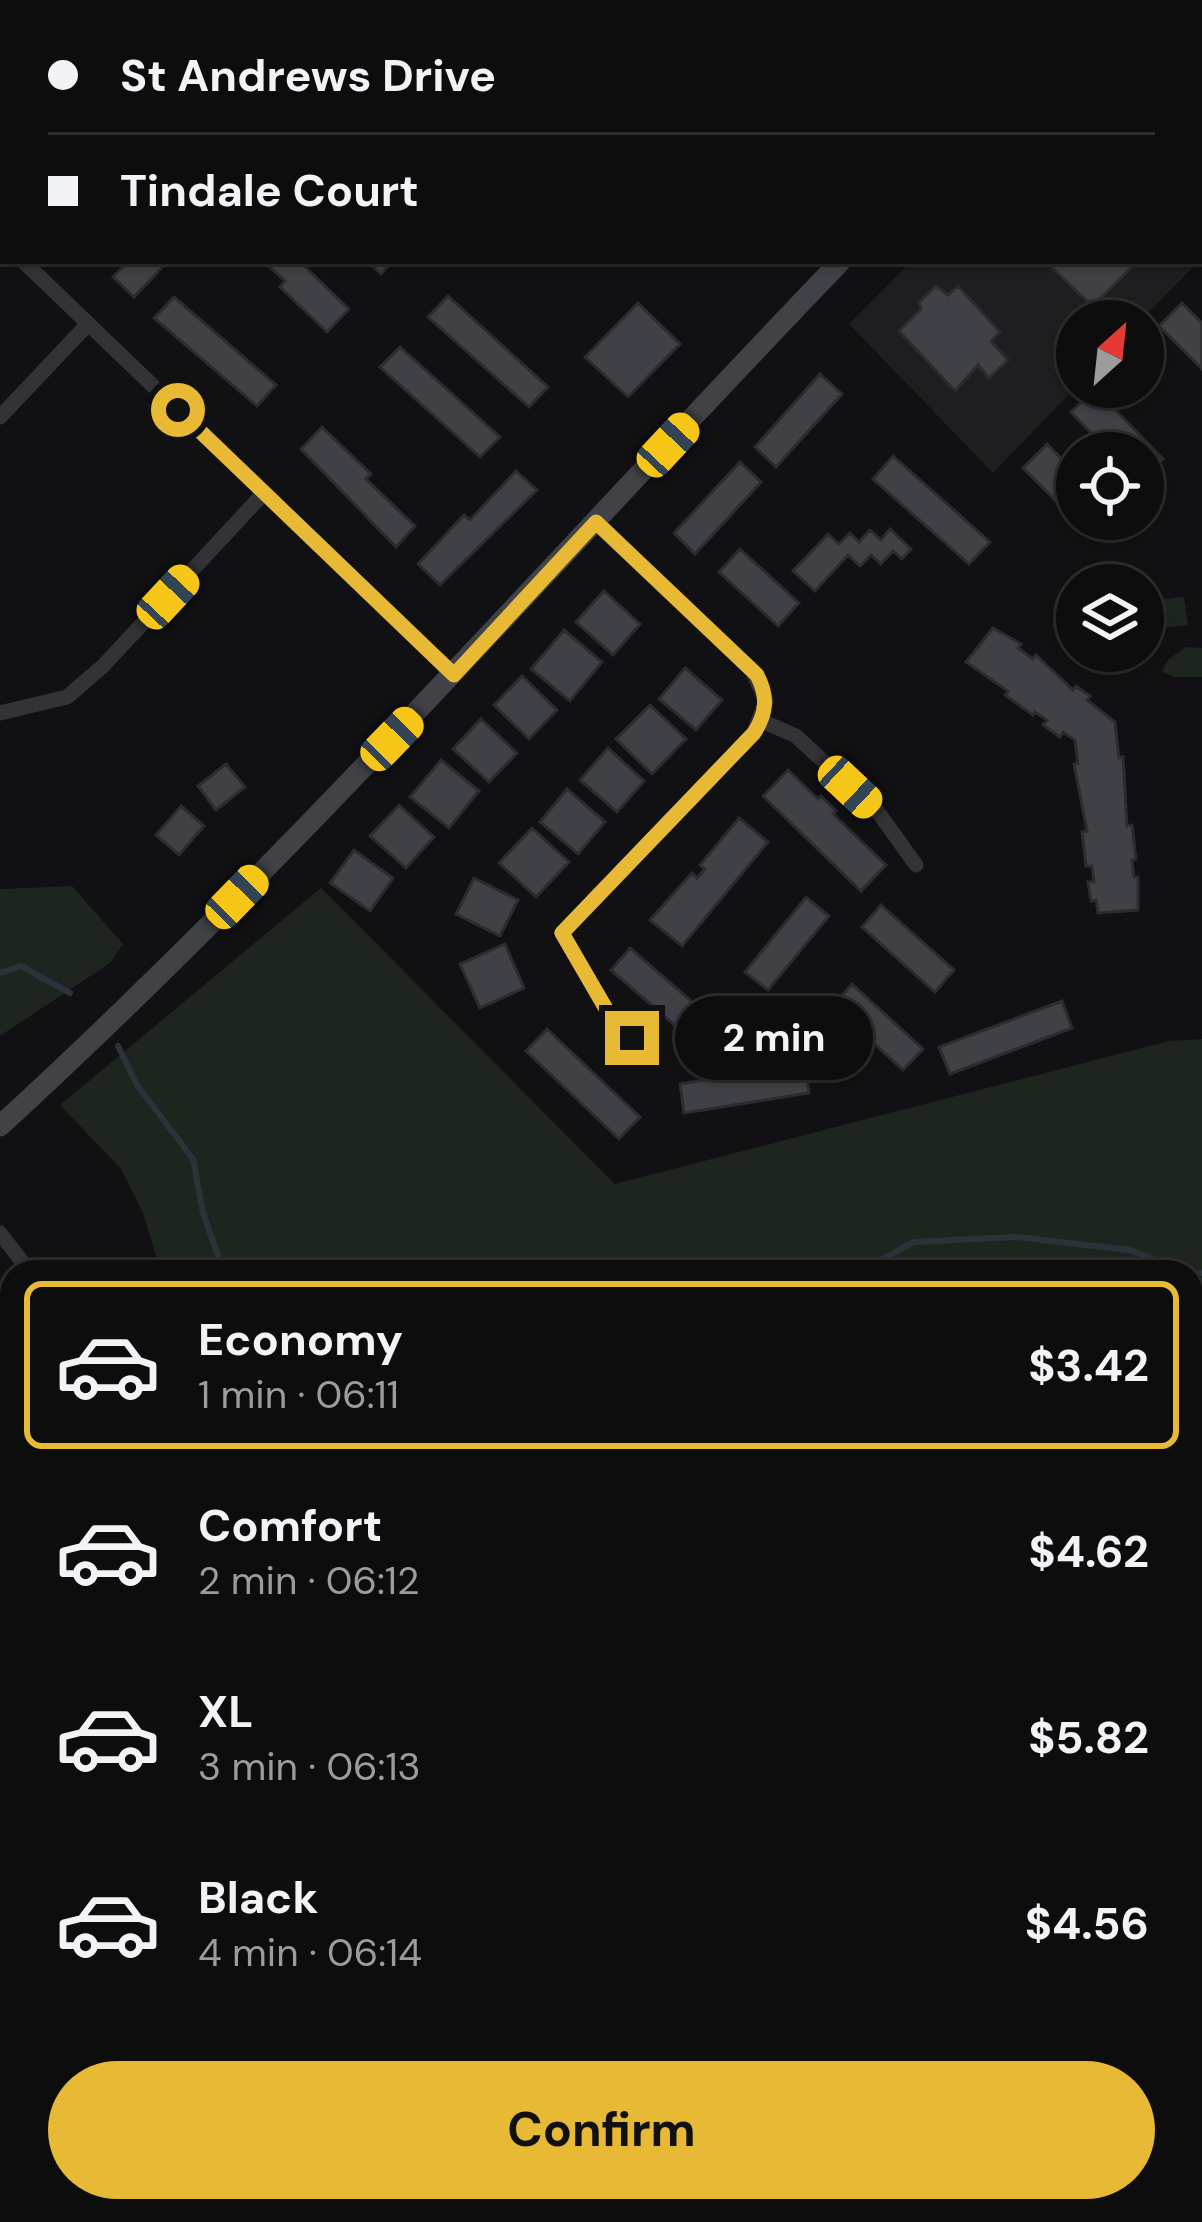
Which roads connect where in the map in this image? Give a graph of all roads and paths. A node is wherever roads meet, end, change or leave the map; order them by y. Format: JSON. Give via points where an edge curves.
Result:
{"nodes":[{"id":1,"x":26,"y":264,"type":"edge"},
{"id":2,"x":838,"y":264,"type":"edge"},
{"id":3,"x":88,"y":324,"type":"junction"},
{"id":4,"x":0,"y":417,"type":"edge"},
{"id":5,"x":264,"y":494,"type":"junction"},
{"id":6,"x":596,"y":522,"type":"junction"},
{"id":7,"x":454,"y":675,"type":"junction"},
{"id":8,"x":0,"y":713,"type":"edge"},
{"id":9,"x":762,"y":721,"type":"junction"},
{"id":10,"x":916,"y":866,"type":"dead end"},
{"id":11,"x":654,"y":1061,"type":"dead end"},
{"id":12,"x":0,"y":1126,"type":"edge"},
{"id":13,"x":0,"y":1233,"type":"edge"},
{"id":14,"x":21,"y":1260,"type":"edge"}],
"edges":[{"from":1,"to":3,"type":"street"},
{"from":2,"to":6,"type":"street"},
{"from":3,"to":4,"type":"street"},
{"from":3,"to":5,"type":"street"},
{"from":5,"to":7,"type":"street"},
{"from":5,"to":8,"type":"street","via":[[67,697]]},
{"from":6,"to":7,"type":"street"},
{"from":6,"to":9,"type":"street","via":[[757,675],[766,701]]},
{"from":7,"to":12,"type":"street","via":[[115,1021]]},
{"from":9,"to":10,"type":"street","via":[[796,736],[878,812]]},
{"from":9,"to":11,"type":"street","via":[[562,933],[609,1014]]},
{"from":13,"to":14,"type":"street"}]}
